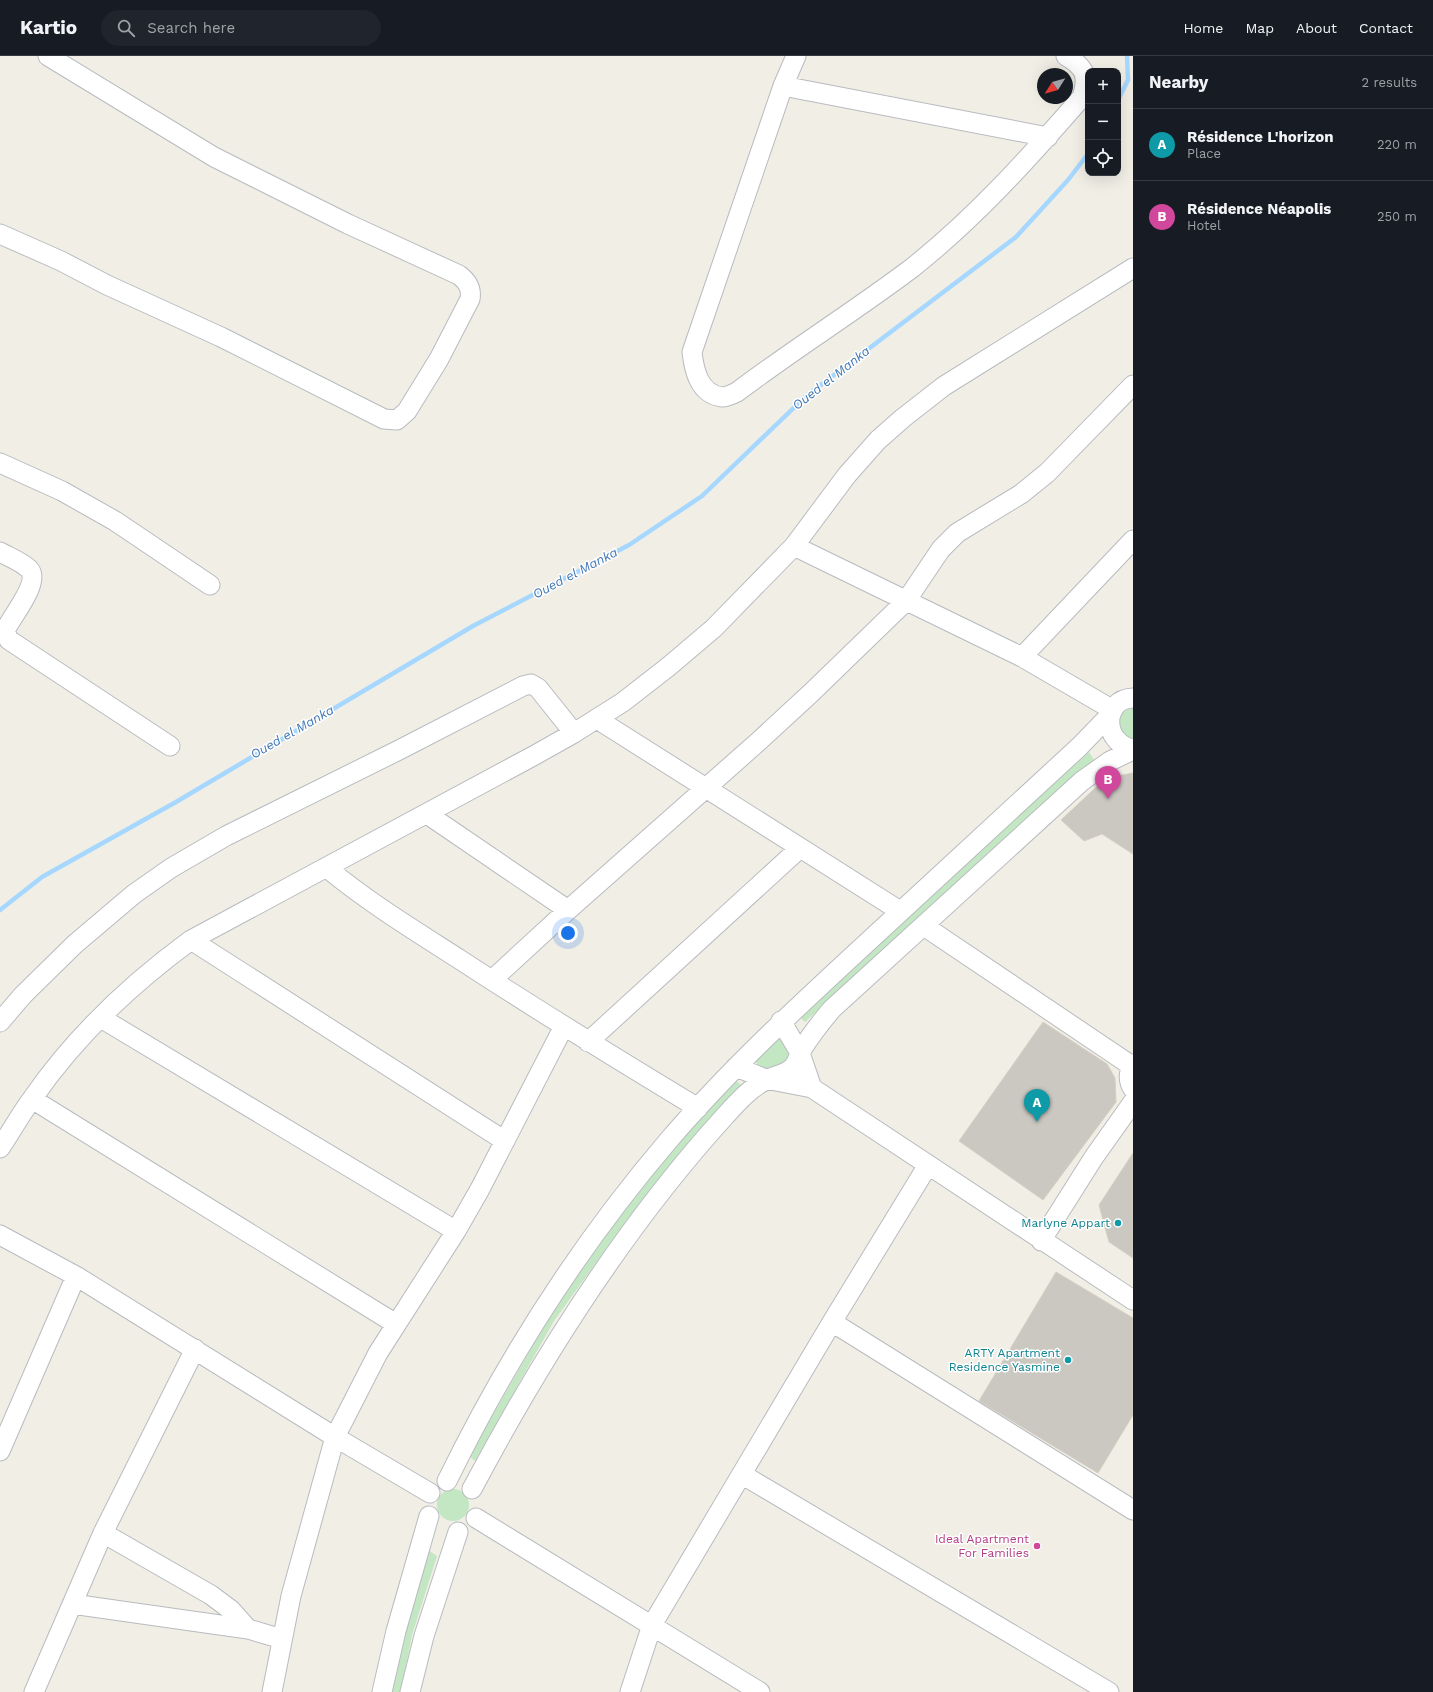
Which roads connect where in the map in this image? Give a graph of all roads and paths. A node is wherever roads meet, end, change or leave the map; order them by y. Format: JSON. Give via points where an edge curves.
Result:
{"nodes":[{"id":1,"x":48,"y":56,"type":"edge"},
{"id":2,"x":796,"y":56,"type":"edge"},
{"id":3,"x":1066,"y":56,"type":"edge"},
{"id":4,"x":783,"y":86,"type":"junction"},
{"id":5,"x":1048,"y":137,"type":"junction"},
{"id":6,"x":0,"y":234,"type":"edge"},
{"id":7,"x":1133,"y":268,"type":"edge"},
{"id":8,"x":1133,"y":385,"type":"edge"},
{"id":9,"x":0,"y":463,"type":"edge"},
{"id":10,"x":1133,"y":540,"type":"edge"},
{"id":11,"x":794,"y":546,"type":"junction"},
{"id":12,"x":0,"y":552,"type":"edge"},
{"id":13,"x":210,"y":585,"type":"dead end"},
{"id":14,"x":906,"y":601,"type":"junction"},
{"id":15,"x":1022,"y":657,"type":"junction"},
{"id":16,"x":1132,"y":697,"type":"edge"},
{"id":17,"x":1112,"y":712,"type":"junction"},
{"id":18,"x":597,"y":719,"type":"junction"},
{"id":19,"x":574,"y":733,"type":"junction"},
{"id":20,"x":170,"y":746,"type":"dead end"},
{"id":21,"x":1133,"y":749,"type":"edge"},
{"id":22,"x":705,"y":788,"type":"junction"},
{"id":23,"x":427,"y":814,"type":"junction"},
{"id":24,"x":800,"y":848,"type":"junction"},
{"id":25,"x":327,"y":868,"type":"junction"},
{"id":26,"x":568,"y":910,"type":"junction"},
{"id":27,"x":900,"y":911,"type":"junction"},
{"id":28,"x":924,"y":926,"type":"junction"},
{"id":29,"x":191,"y":940,"type":"junction"},
{"id":30,"x":492,"y":980,"type":"junction"},
{"id":31,"x":101,"y":1018,"type":"junction"},
{"id":32,"x":781,"y":1021,"type":"junction"},
{"id":33,"x":0,"y":1022,"type":"edge"},
{"id":34,"x":564,"y":1026,"type":"junction"},
{"id":35,"x":588,"y":1042,"type":"junction"},
{"id":36,"x":800,"y":1053,"type":"junction"},
{"id":37,"x":1133,"y":1065,"type":"edge"},
{"id":38,"x":736,"y":1067,"type":"junction"},
{"id":39,"x":766,"y":1080,"type":"junction"},
{"id":40,"x":812,"y":1088,"type":"junction"},
{"id":41,"x":1133,"y":1090,"type":"edge"},
{"id":42,"x":32,"y":1099,"type":"junction"},
{"id":43,"x":1133,"y":1102,"type":"edge"},
{"id":44,"x":698,"y":1108,"type":"junction"},
{"id":45,"x":505,"y":1141,"type":"junction"},
{"id":46,"x":0,"y":1148,"type":"edge"},
{"id":47,"x":928,"y":1165,"type":"junction"},
{"id":48,"x":456,"y":1231,"type":"junction"},
{"id":49,"x":0,"y":1235,"type":"edge"},
{"id":50,"x":1041,"y":1241,"type":"junction"},
{"id":51,"x":76,"y":1276,"type":"junction"},
{"id":52,"x":1133,"y":1300,"type":"edge"},
{"id":53,"x":832,"y":1322,"type":"junction"},
{"id":54,"x":396,"y":1324,"type":"junction"},
{"id":55,"x":194,"y":1349,"type":"junction"},
{"id":56,"x":335,"y":1436,"type":"junction"},
{"id":57,"x":0,"y":1451,"type":"edge"},
{"id":58,"x":743,"y":1475,"type":"junction"},
{"id":59,"x":447,"y":1481,"type":"junction"},
{"id":60,"x":472,"y":1489,"type":"junction"},
{"id":61,"x":430,"y":1493,"type":"junction"},
{"id":62,"x":1133,"y":1510,"type":"edge"},
{"id":63,"x":429,"y":1516,"type":"junction"},
{"id":64,"x":476,"y":1518,"type":"junction"},
{"id":65,"x":458,"y":1532,"type":"junction"},
{"id":66,"x":103,"y":1533,"type":"junction"},
{"id":67,"x":72,"y":1604,"type":"junction"},
{"id":68,"x":652,"y":1625,"type":"junction"},
{"id":69,"x":248,"y":1629,"type":"junction"},
{"id":70,"x":282,"y":1639,"type":"junction"},
{"id":71,"x":34,"y":1692,"type":"edge"},
{"id":72,"x":272,"y":1692,"type":"edge"},
{"id":73,"x":382,"y":1692,"type":"edge"},
{"id":74,"x":410,"y":1692,"type":"edge"},
{"id":75,"x":630,"y":1692,"type":"edge"},
{"id":76,"x":760,"y":1692,"type":"edge"},
{"id":77,"x":1109,"y":1692,"type":"edge"}],
"edges":[{"from":1,"to":6,"type":"street","via":[[214,157],[348,224],[459,275],[471,289],[470,299],[439,359],[407,412],[396,420],[391,420],[384,419],[221,337]]},
{"from":2,"to":4,"type":"street"},
{"from":3,"to":5,"type":"street","via":[[1077,62],[1084,71],[1085,89],[1082,97]]},
{"from":4,"to":5,"type":"street"},
{"from":4,"to":5,"type":"street","via":[[692,352],[694,370],[699,381],[710,393],[723,397],[737,392],[912,268],[977,212]]},
{"from":7,"to":11,"type":"street","via":[[944,386],[903,418],[878,440],[847,475]]},
{"from":8,"to":14,"type":"street","via":[[1035,484],[957,533],[946,543]]},
{"from":9,"to":13,"type":"street","via":[[109,517]]},
{"from":10,"to":15,"type":"street"},
{"from":11,"to":14,"type":"street"},
{"from":11,"to":18,"type":"street","via":[[714,628],[662,672]]},
{"from":12,"to":20,"type":"street","via":[[25,566],[33,578],[30,589],[6,629],[9,640]]},
{"from":14,"to":15,"type":"street"},
{"from":14,"to":22,"type":"street","via":[[811,693]]},
{"from":15,"to":17,"type":"street"},
{"from":16,"to":17,"type":"street"},
{"from":17,"to":21,"type":"street","via":[[1109,724],[1111,734],[1117,742]]},
{"from":17,"to":27,"type":"street","via":[[1079,747]]},
{"from":18,"to":19,"type":"street"},
{"from":18,"to":22,"type":"street"},
{"from":19,"to":23,"type":"street"},
{"from":19,"to":33,"type":"street","via":[[538,688],[531,684],[523,686],[226,836],[171,868],[134,894],[74,944]]},
{"from":21,"to":28,"type":"street","via":[[1096,770]]},
{"from":22,"to":24,"type":"street"},
{"from":22,"to":26,"type":"street"},
{"from":23,"to":25,"type":"street"},
{"from":23,"to":26,"type":"street"},
{"from":24,"to":27,"type":"street"},
{"from":24,"to":35,"type":"street"},
{"from":25,"to":29,"type":"street"},
{"from":25,"to":30,"type":"street","via":[[379,907]]},
{"from":26,"to":30,"type":"street"},
{"from":27,"to":32,"type":"street"},
{"from":28,"to":36,"type":"street","via":[[832,1010]]},
{"from":28,"to":37,"type":"street"},
{"from":29,"to":31,"type":"street","via":[[164,960]]},
{"from":29,"to":45,"type":"street"},
{"from":30,"to":34,"type":"street"},
{"from":31,"to":42,"type":"street"},
{"from":31,"to":48,"type":"street"},
{"from":32,"to":36,"type":"street"},
{"from":32,"to":38,"type":"street"},
{"from":34,"to":35,"type":"street"},
{"from":34,"to":45,"type":"street"},
{"from":35,"to":44,"type":"street"},
{"from":36,"to":39,"type":"street","via":[[793,1068]]},
{"from":36,"to":40,"type":"street"},
{"from":37,"to":41,"type":"street","via":[[1129,1079]]},
{"from":38,"to":39,"type":"street"},
{"from":38,"to":44,"type":"street"},
{"from":39,"to":40,"type":"street"},
{"from":39,"to":60,"type":"street","via":[[748,1093],[724,1118],[640,1219],[548,1356]]},
{"from":40,"to":47,"type":"street"},
{"from":42,"to":46,"type":"street"},
{"from":42,"to":54,"type":"street"},
{"from":43,"to":50,"type":"street","via":[[1094,1157]]},
{"from":44,"to":59,"type":"street","via":[[607,1218],[554,1293],[489,1401]]},
{"from":45,"to":48,"type":"street"},
{"from":47,"to":50,"type":"street"},
{"from":47,"to":53,"type":"street"},
{"from":48,"to":54,"type":"street"},
{"from":49,"to":51,"type":"street"},
{"from":50,"to":52,"type":"street"},
{"from":51,"to":55,"type":"street"},
{"from":51,"to":57,"type":"street"},
{"from":53,"to":58,"type":"street"},
{"from":53,"to":62,"type":"street"},
{"from":54,"to":56,"type":"street","via":[[364,1377]]},
{"from":55,"to":56,"type":"street"},
{"from":55,"to":66,"type":"street"},
{"from":56,"to":61,"type":"street"},
{"from":56,"to":70,"type":"street","via":[[291,1596]]},
{"from":58,"to":68,"type":"street"},
{"from":58,"to":77,"type":"street"},
{"from":59,"to":60,"type":"street","via":[[456,1481]]},
{"from":59,"to":61,"type":"street"},
{"from":60,"to":64,"type":"street","via":[[477,1498]]},
{"from":61,"to":63,"type":"street","via":[[427,1508]]},
{"from":63,"to":65,"type":"street","via":[[440,1529]]},
{"from":63,"to":73,"type":"street","via":[[396,1631]]},
{"from":64,"to":65,"type":"street","via":[[468,1527]]},
{"from":64,"to":68,"type":"street"},
{"from":65,"to":74,"type":"street","via":[[424,1636]]},
{"from":66,"to":67,"type":"street"},
{"from":66,"to":69,"type":"street","via":[[211,1594]]},
{"from":67,"to":69,"type":"street"},
{"from":67,"to":71,"type":"street"},
{"from":68,"to":75,"type":"street"},
{"from":68,"to":76,"type":"street"},
{"from":69,"to":70,"type":"street"},
{"from":70,"to":72,"type":"street"}]}
